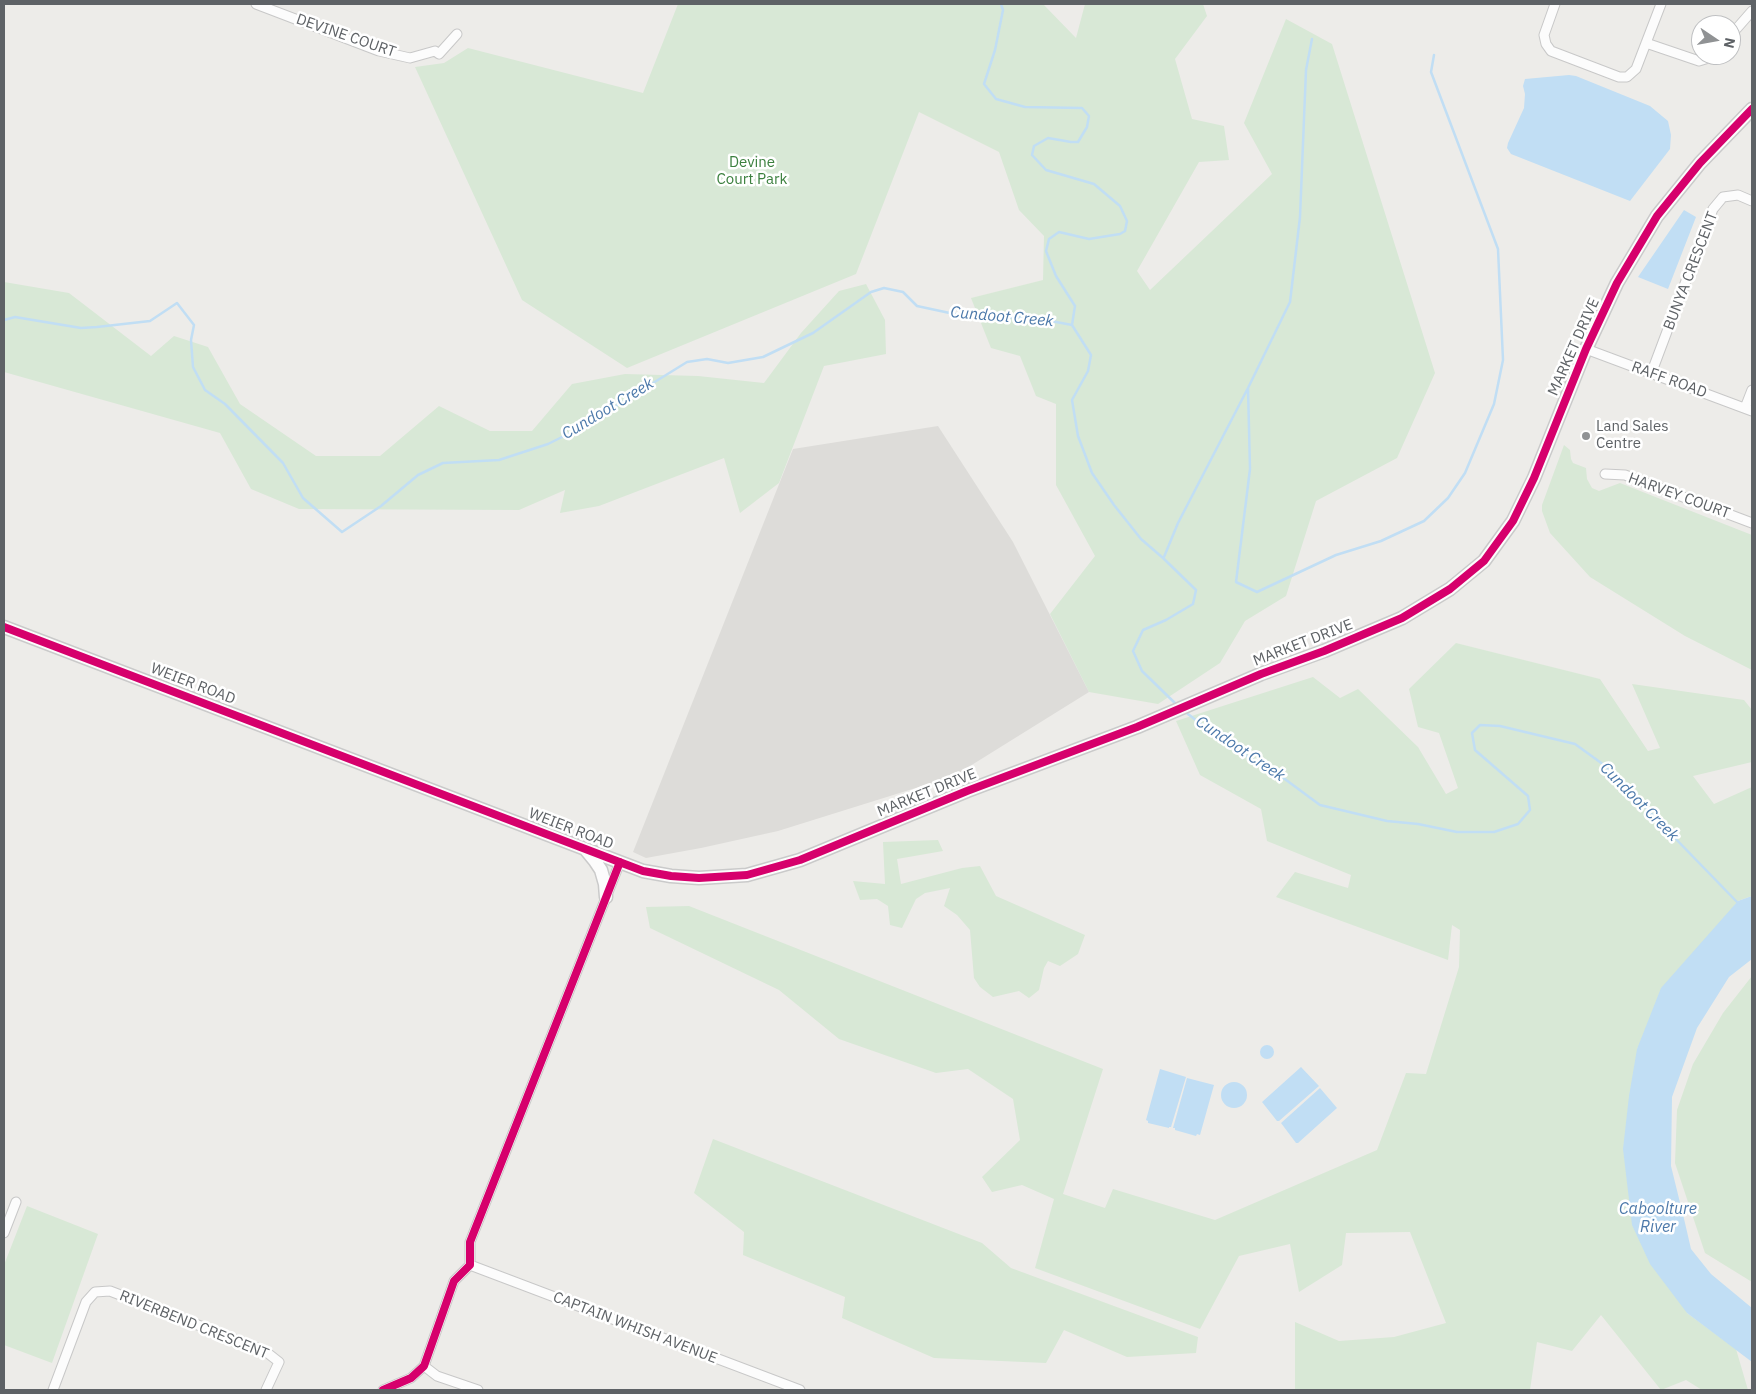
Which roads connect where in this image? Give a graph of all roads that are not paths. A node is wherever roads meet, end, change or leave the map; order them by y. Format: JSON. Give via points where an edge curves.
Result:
{"nodes":[{"id":1,"x":256,"y":4,"type":"edge"},
{"id":2,"x":1555,"y":4,"type":"edge"},
{"id":3,"x":1661,"y":4,"type":"edge"},
{"id":4,"x":1752,"y":11,"type":"edge"},
{"id":5,"x":1741,"y":24,"type":"edge"},
{"id":6,"x":457,"y":34,"type":"dead end"},
{"id":7,"x":1646,"y":43,"type":"junction"},
{"id":8,"x":1691,"y":58,"type":"edge"},
{"id":9,"x":1752,"y":109,"type":"edge"},
{"id":10,"x":1752,"y":201,"type":"edge"},
{"id":11,"x":1586,"y":349,"type":"junction"},
{"id":12,"x":1651,"y":374,"type":"junction"},
{"id":13,"x":1752,"y":390,"type":"edge"},
{"id":14,"x":1749,"y":409,"type":"edge"},
{"id":15,"x":1605,"y":474,"type":"dead end"},
{"id":16,"x":1752,"y":524,"type":"edge"},
{"id":17,"x":4,"y":627,"type":"edge"},
{"id":18,"x":585,"y":849,"type":"junction"},
{"id":19,"x":620,"y":862,"type":"junction"},
{"id":20,"x":606,"y":897,"type":"junction"},
{"id":21,"x":16,"y":1202,"type":"dead end"},
{"id":22,"x":4,"y":1233,"type":"edge"},
{"id":23,"x":470,"y":1265,"type":"junction"},
{"id":24,"x":424,"y":1366,"type":"junction"},
{"id":25,"x":53,"y":1390,"type":"edge"},
{"id":26,"x":266,"y":1390,"type":"edge"},
{"id":27,"x":383,"y":1390,"type":"edge"},
{"id":28,"x":478,"y":1390,"type":"edge"},
{"id":29,"x":800,"y":1390,"type":"edge"}],
"edges":[{"from":1,"to":6,"type":"street","name":"DEVINE COURT","via":[[379,51],[410,58],[435,51],[440,54]]},
{"from":2,"to":7,"type":"street","via":[[1544,35],[1551,51],[1619,77],[1627,77],[1636,69]]},
{"from":3,"to":7,"type":"street"},
{"from":4,"to":5,"type":"street"},
{"from":7,"to":8,"type":"street"},
{"from":9,"to":11,"type":"street","name":"MARKET DRIVE","via":[[1700,163],[1657,216],[1617,283]]},
{"from":10,"to":12,"type":"street","name":"BUNYA CRESCENT","via":[[1738,195],[1723,197],[1714,209]]},
{"from":11,"to":12,"type":"street","name":"RAFF ROAD"},
{"from":11,"to":19,"type":"street","name":"MARKET DRIVE","via":[[1512,521],[1484,561],[1450,589],[1402,618],[800,860],[747,875],[699,878],[643,871]]},
{"from":12,"to":14,"type":"street","name":"RAFF ROAD"},
{"from":13,"to":14,"type":"street"},
{"from":15,"to":16,"type":"street","name":"HARVEY COURT","via":[[1625,475]]},
{"from":17,"to":18,"type":"street","name":"WEIER ROAD"},
{"from":18,"to":19,"type":"street","name":"WEIER ROAD"},
{"from":18,"to":20,"type":"street","via":[[601,870]]},
{"from":19,"to":20,"type":"street","name":"WEIER ROAD"},
{"from":20,"to":23,"type":"street","name":"WEIER ROAD","via":[[470,1242]]},
{"from":21,"to":22,"type":"street"},
{"from":23,"to":24,"type":"street","via":[[454,1280]]},
{"from":23,"to":29,"type":"street","name":"CAPTAIN WHISH AVENUE"},
{"from":24,"to":27,"type":"street","via":[[411,1378]]},
{"from":24,"to":28,"type":"street","via":[[437,1376]]},
{"from":25,"to":26,"type":"street","name":"RIVERBEND CRESCENT","via":[[86,1302],[95,1292],[110,1291],[265,1351],[279,1362]]}]}
